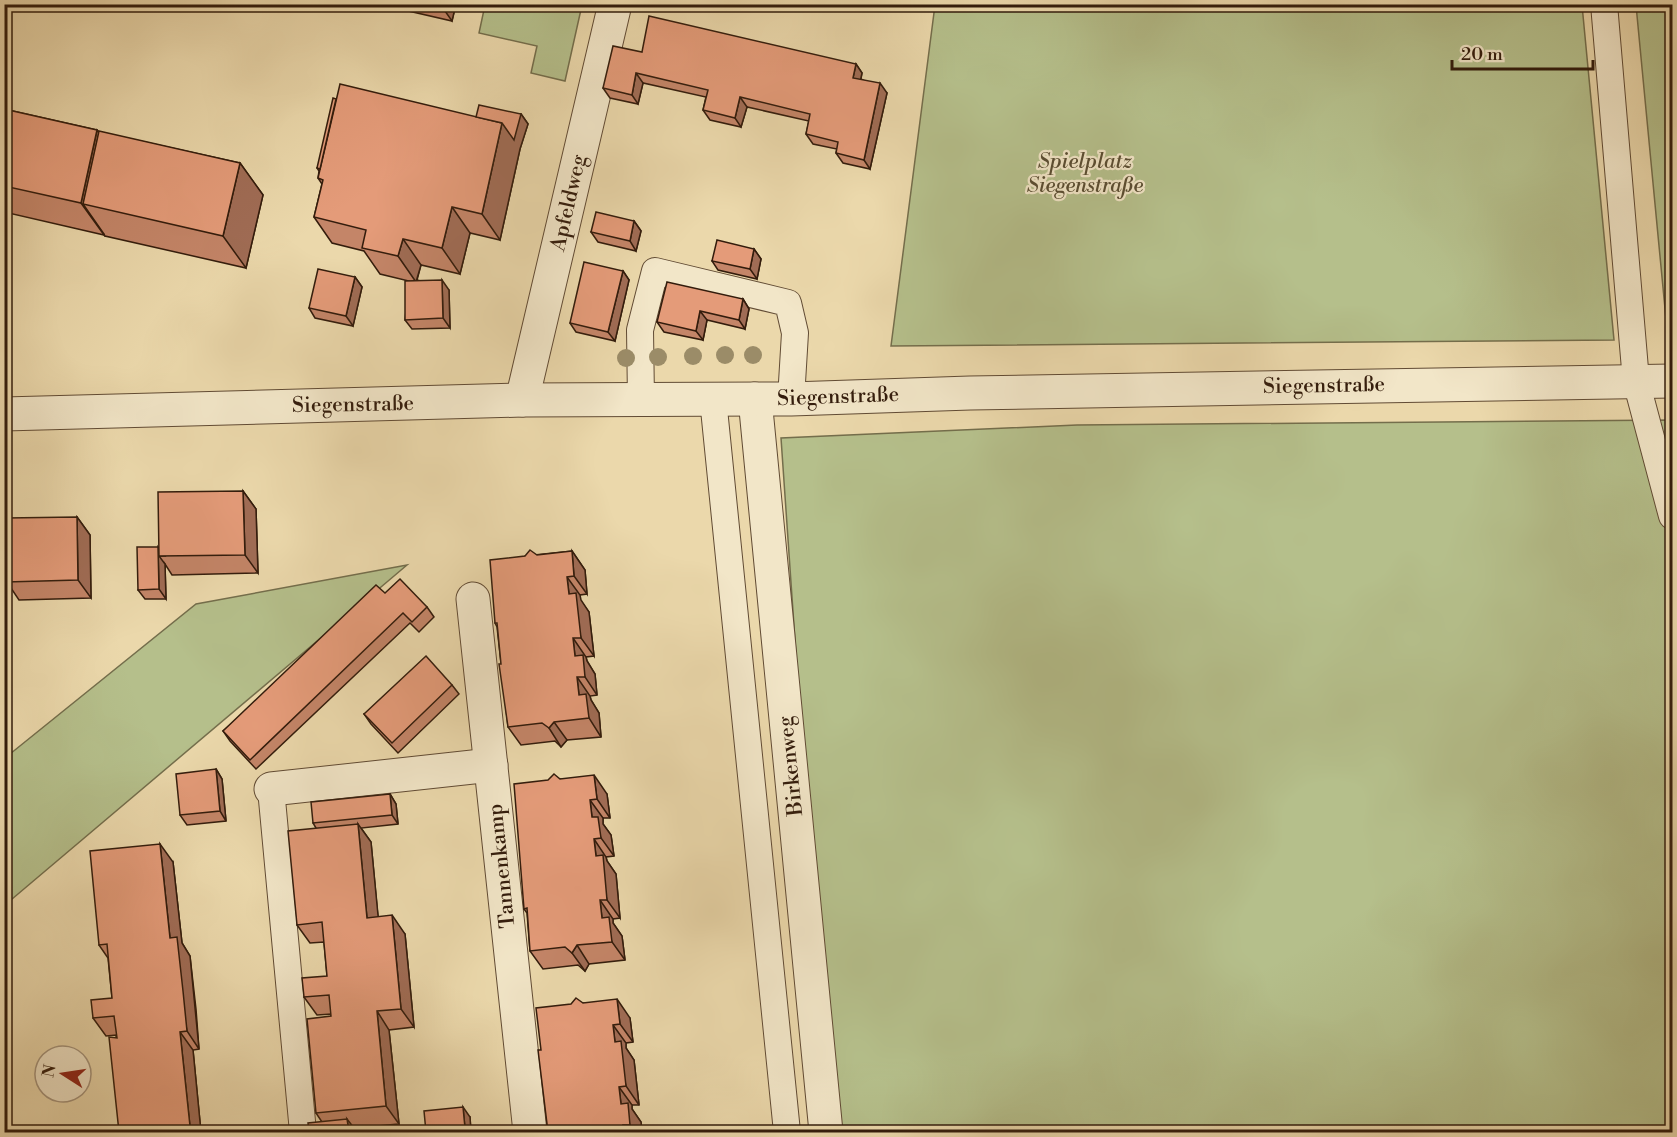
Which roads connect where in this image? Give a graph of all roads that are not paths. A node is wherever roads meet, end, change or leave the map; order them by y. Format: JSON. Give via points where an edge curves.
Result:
{"nodes":[{"id":1,"x":615,"y":4,"type":"edge"},
{"id":2,"x":1605,"y":4,"type":"edge"},
{"id":3,"x":1636,"y":381,"type":"junction"},
{"id":4,"x":1672,"y":381,"type":"edge"},
{"id":5,"x":713,"y":399,"type":"junction"},
{"id":6,"x":755,"y":399,"type":"junction"},
{"id":7,"x":791,"y":399,"type":"junction"},
{"id":8,"x":522,"y":400,"type":"junction"},
{"id":9,"x":641,"y":400,"type":"junction"},
{"id":10,"x":4,"y":414,"type":"edge"},
{"id":11,"x":1672,"y":516,"type":"edge"},
{"id":12,"x":473,"y":599,"type":"dead end"},
{"id":13,"x":492,"y":765,"type":"junction"},
{"id":14,"x":271,"y":789,"type":"joint"},
{"id":15,"x":303,"y":1132,"type":"edge"},
{"id":16,"x":530,"y":1132,"type":"edge"},
{"id":17,"x":787,"y":1132,"type":"edge"},
{"id":18,"x":826,"y":1132,"type":"edge"}],
"edges":[{"from":1,"to":8,"type":"street","name":"Apfeldweg"},
{"from":2,"to":3,"type":"lane"},
{"from":3,"to":4,"type":"street","name":"Siegenstraße"},
{"from":3,"to":7,"type":"street","name":"Siegenstraße"},
{"from":3,"to":11,"type":"lane"},
{"from":5,"to":6,"type":"street","name":"Siegenstraße"},
{"from":5,"to":9,"type":"street","name":"Siegenstraße"},
{"from":5,"to":17,"type":"lane"},
{"from":6,"to":7,"type":"street","name":"Siegenstraße"},
{"from":6,"to":18,"type":"street","name":"Birkenweg"},
{"from":7,"to":9,"type":"lane","via":[[795,333],[788,303],[654,271],[640,330]]},
{"from":8,"to":9,"type":"street","name":"Siegenstraße"},
{"from":8,"to":10,"type":"street","name":"Siegenstraße"},
{"from":12,"to":13,"type":"street","name":"Tannenkamp"},
{"from":13,"to":14,"type":"street"},
{"from":13,"to":16,"type":"street","name":"Tannenkamp"},
{"from":14,"to":15,"type":"lane"}]}
